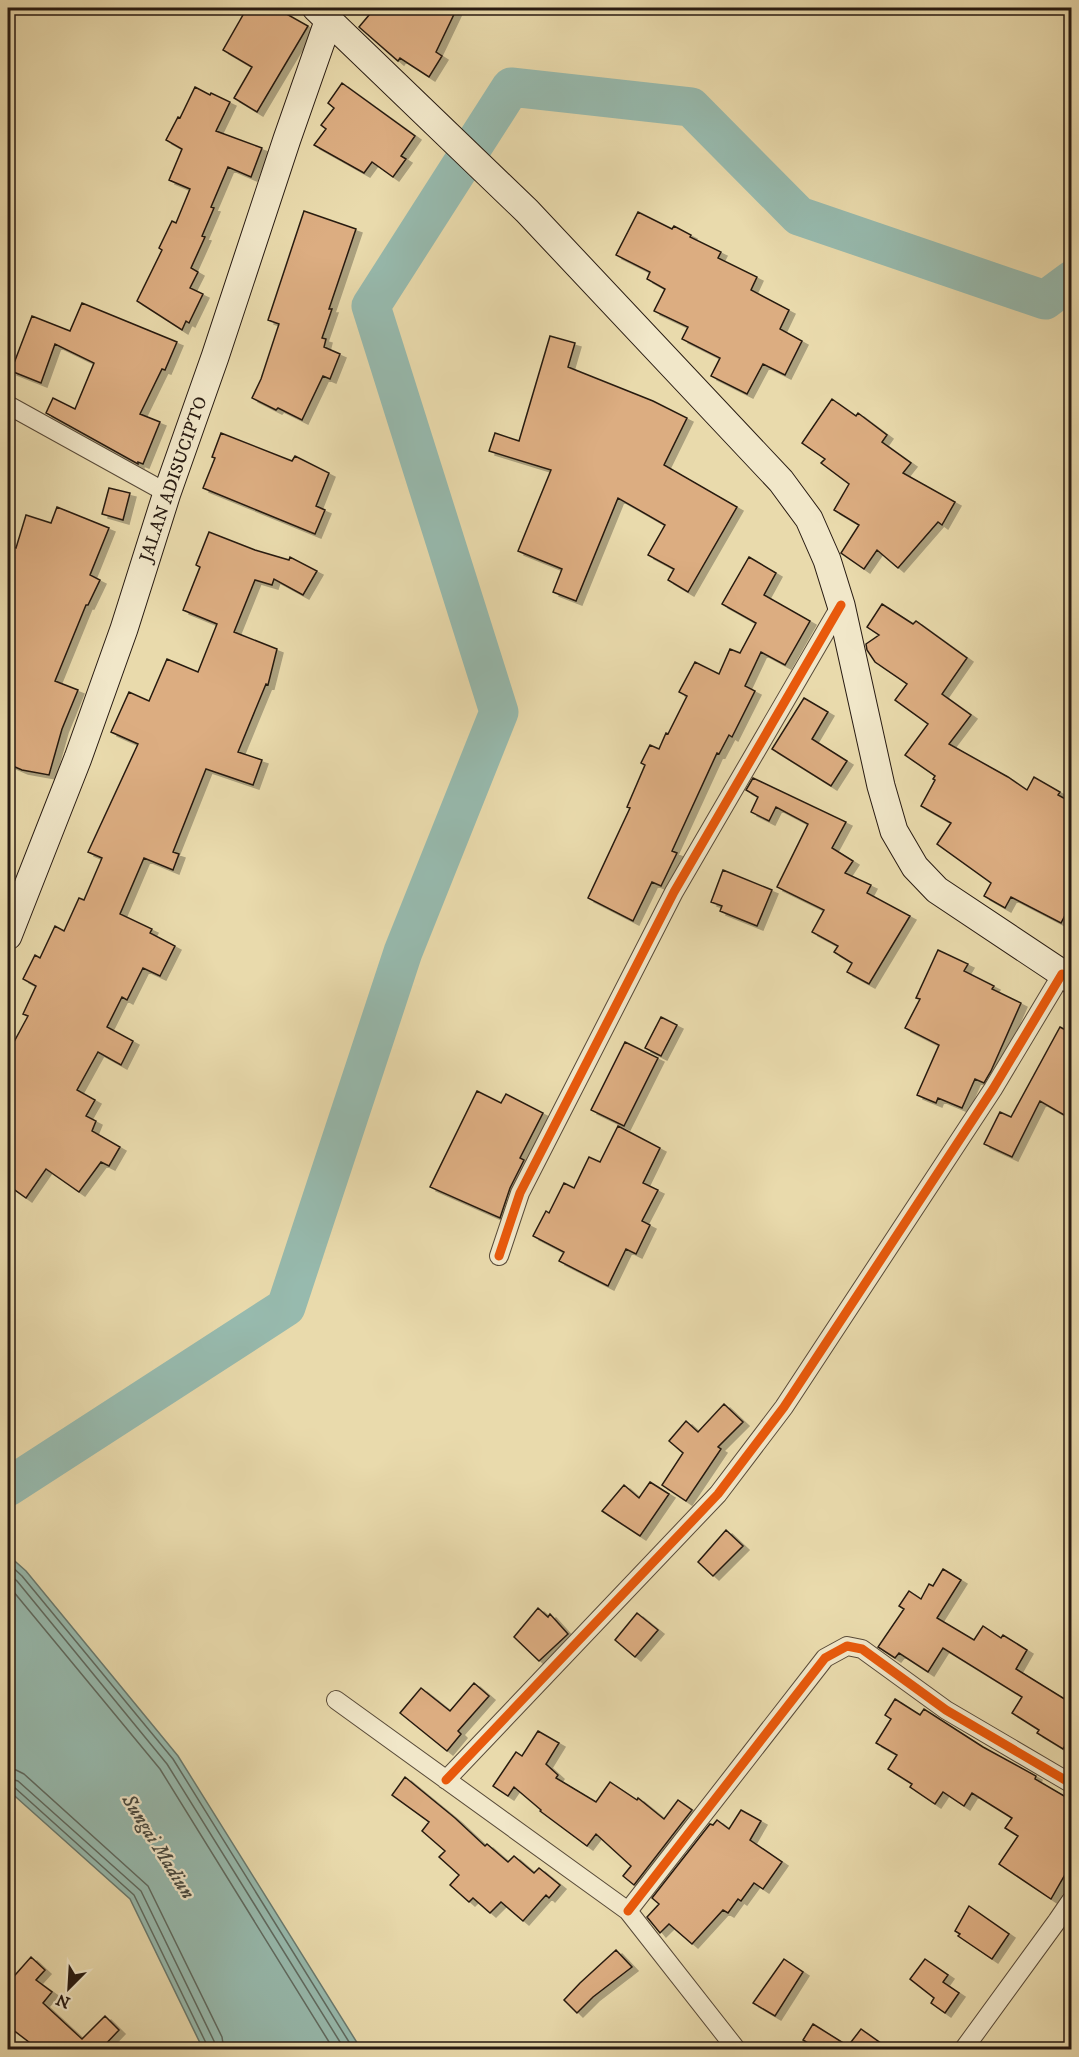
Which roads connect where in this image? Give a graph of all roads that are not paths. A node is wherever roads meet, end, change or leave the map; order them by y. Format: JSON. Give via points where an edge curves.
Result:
{"nodes":[{"id":1,"x":323,"y":13,"type":"edge"},
{"id":2,"x":8,"y":405,"type":"edge"},
{"id":3,"x":167,"y":493,"type":"junction"},
{"id":4,"x":841,"y":605,"type":"junction"},
{"id":5,"x":8,"y":936,"type":"edge"},
{"id":6,"x":1067,"y":977,"type":"edge"},
{"id":7,"x":500,"y":1256,"type":"dead end"},
{"id":8,"x":336,"y":1700,"type":"dead end"},
{"id":9,"x":446,"y":1780,"type":"junction"},
{"id":10,"x":1071,"y":1784,"type":"edge"},
{"id":11,"x":1071,"y":1899,"type":"edge"},
{"id":12,"x":628,"y":1911,"type":"junction"},
{"id":13,"x":1064,"y":1927,"type":"edge"},
{"id":14,"x":737,"y":2049,"type":"edge"},
{"id":15,"x":963,"y":2049,"type":"edge"}],
"edges":[{"from":1,"to":3,"type":"main road","name":"JALAN ADISUCIPTO","via":[[286,139]]},
{"from":1,"to":4,"type":"main road","via":[[527,211],[781,481],[809,519]]},
{"from":2,"to":3,"type":"street"},
{"from":3,"to":5,"type":"main road","name":"JALAN ADISUCIPTO","via":[[86,737]]},
{"from":4,"to":6,"type":"main road","via":[[881,786],[894,831],[915,867],[937,890]]},
{"from":4,"to":7,"type":"street","via":[[674,892],[520,1193]]},
{"from":6,"to":9,"type":"street","via":[[784,1407],[718,1494]]},
{"from":8,"to":9,"type":"street"},
{"from":9,"to":12,"type":"street"},
{"from":10,"to":12,"type":"street","via":[[946,1710],[862,1650],[847,1646],[825,1658]]},
{"from":11,"to":13,"type":"street"},
{"from":12,"to":14,"type":"street"},
{"from":13,"to":15,"type":"street"}]}
